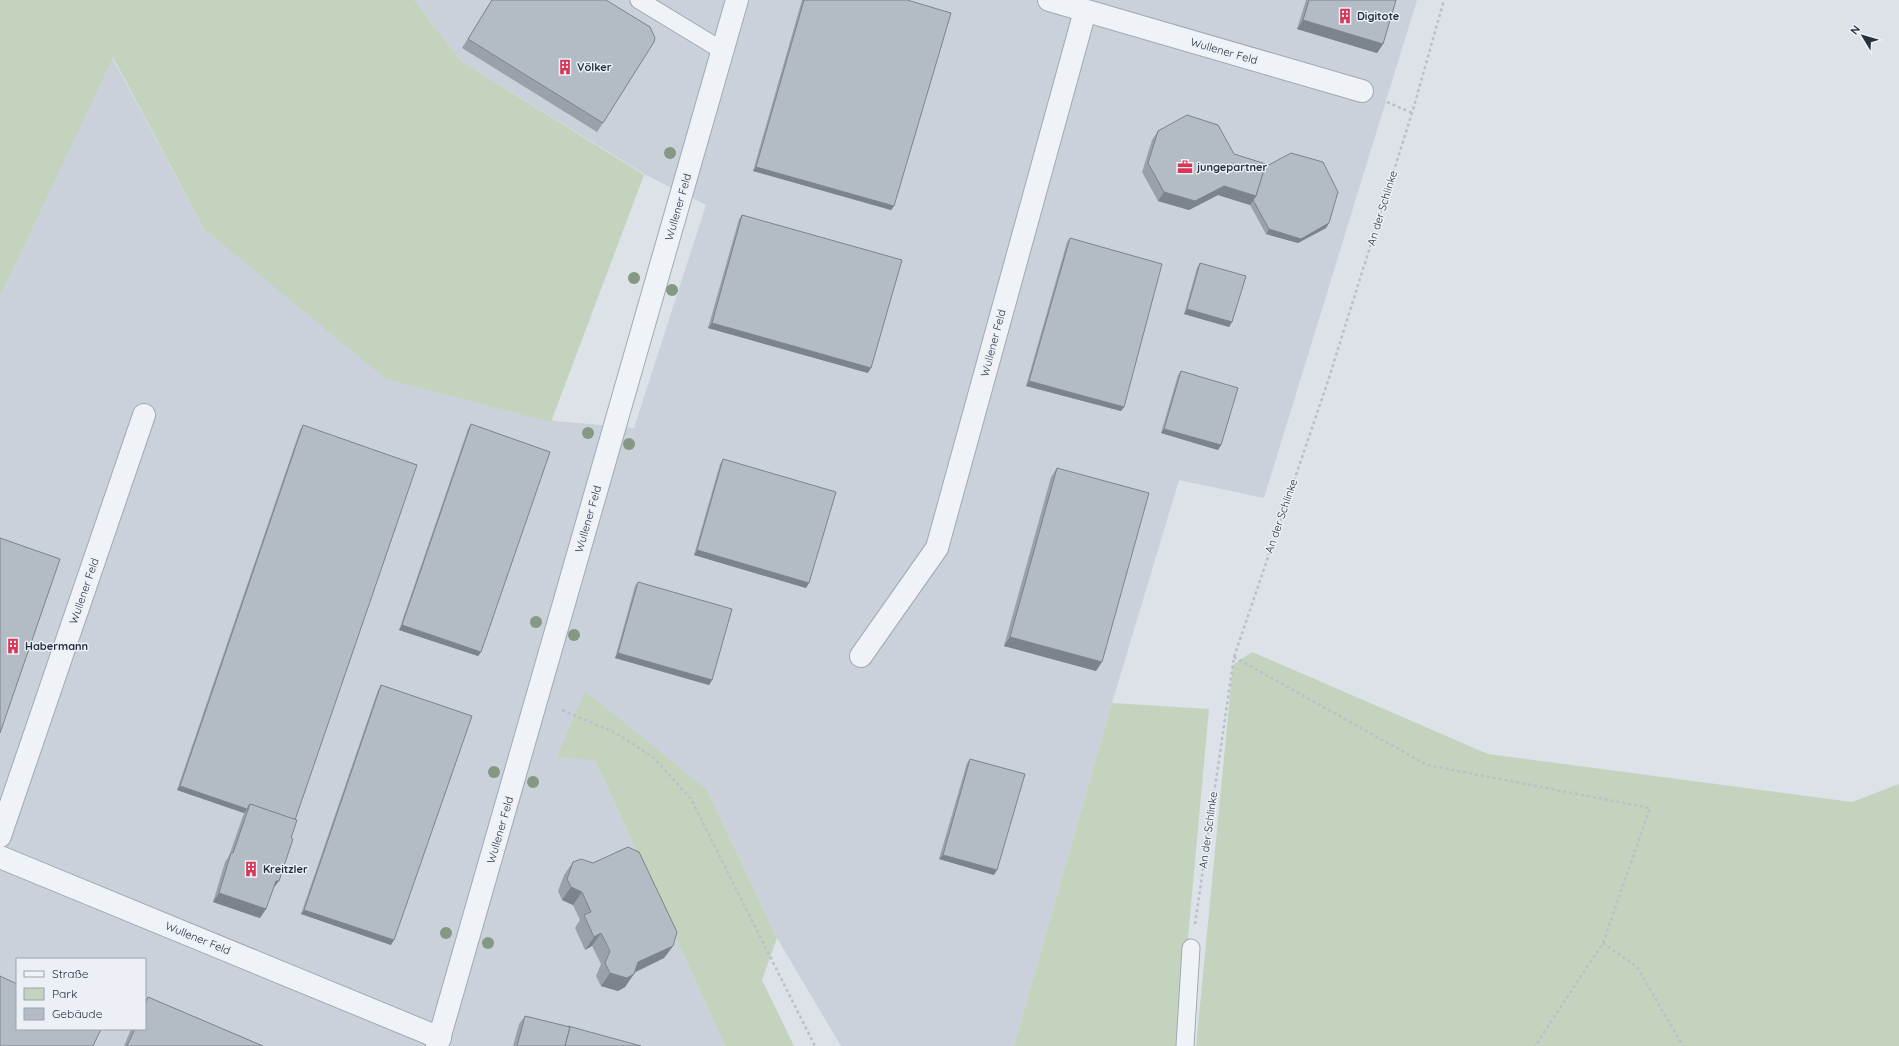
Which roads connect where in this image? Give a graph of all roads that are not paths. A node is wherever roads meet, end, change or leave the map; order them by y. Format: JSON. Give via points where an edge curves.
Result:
{"nodes":[{"id":1,"x":639,"y":0,"type":"edge"},
{"id":2,"x":737,"y":0,"type":"edge"},
{"id":3,"x":1049,"y":0,"type":"edge"},
{"id":4,"x":1085,"y":11,"type":"junction"},
{"id":5,"x":723,"y":51,"type":"junction"},
{"id":6,"x":1362,"y":91,"type":"dead end"},
{"id":7,"x":144,"y":415,"type":"dead end"},
{"id":8,"x":861,"y":656,"type":"dead end"},
{"id":9,"x":0,"y":836,"type":"edge"},
{"id":10,"x":0,"y":858,"type":"edge"},
{"id":11,"x":1191,"y":948,"type":"road end"},
{"id":12,"x":439,"y":1042,"type":"edge"},
{"id":13,"x":1185,"y":1046,"type":"edge"}],
"edges":[{"from":1,"to":5,"type":"lane"},
{"from":2,"to":5,"type":"street","name":"Wullener Feld"},
{"from":3,"to":4,"type":"street","name":"Wullener Feld"},
{"from":4,"to":6,"type":"street","name":"Wullener Feld"},
{"from":4,"to":8,"type":"street","name":"Wullener Feld","via":[[937,548]]},
{"from":5,"to":12,"type":"street","name":"Wullener Feld"},
{"from":7,"to":9,"type":"street","name":"Wullener Feld"},
{"from":10,"to":12,"type":"street","name":"Wullener Feld"},
{"from":11,"to":13,"type":"lane"}]}
